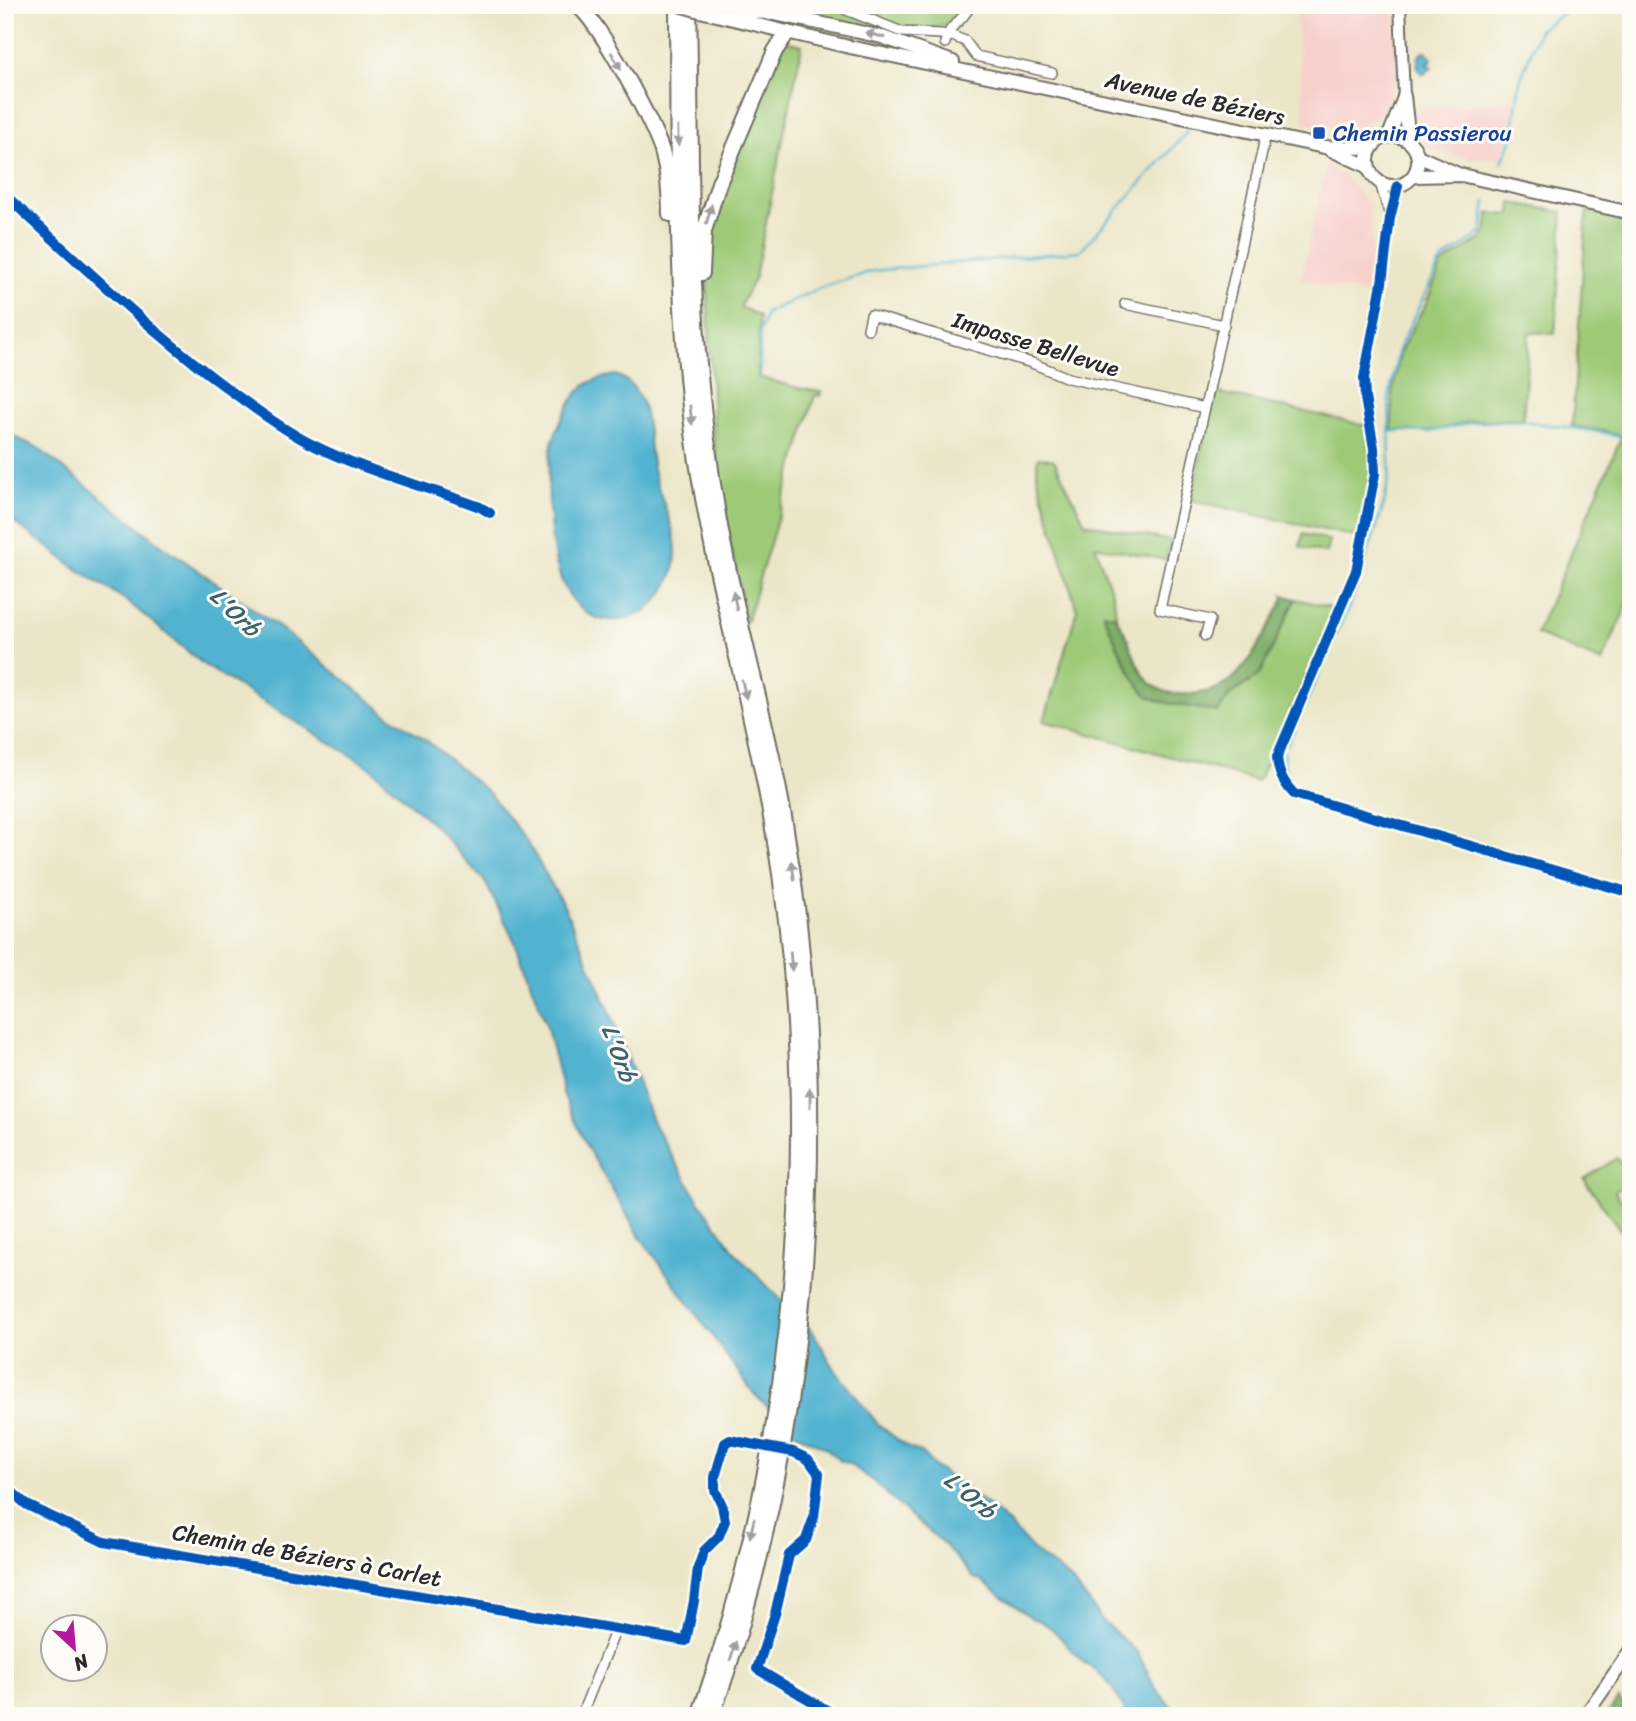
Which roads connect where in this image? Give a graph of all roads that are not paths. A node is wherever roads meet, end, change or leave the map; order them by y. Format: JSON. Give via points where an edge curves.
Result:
{"nodes":[{"id":1,"x":577,"y":5,"type":"edge"},
{"id":2,"x":678,"y":5,"type":"edge"},
{"id":3,"x":834,"y":5,"type":"edge"},
{"id":4,"x":970,"y":5,"type":"edge"},
{"id":5,"x":1401,"y":5,"type":"edge"},
{"id":6,"x":698,"y":7,"type":"edge"},
{"id":7,"x":765,"y":9,"type":"edge"},
{"id":8,"x":787,"y":33,"type":"junction"},
{"id":9,"x":946,"y":39,"type":"junction"},
{"id":10,"x":934,"y":55,"type":"junction"},
{"id":11,"x":950,"y":61,"type":"junction"},
{"id":12,"x":1052,"y":73,"type":"dead end"},
{"id":13,"x":1058,"y":90,"type":"junction"},
{"id":14,"x":1405,"y":96,"type":"junction"},
{"id":15,"x":1266,"y":134,"type":"junction"},
{"id":16,"x":1389,"y":136,"type":"junction"},
{"id":17,"x":1409,"y":141,"type":"junction"},
{"id":18,"x":1324,"y":147,"type":"junction"},
{"id":19,"x":1371,"y":148,"type":"junction"},
{"id":20,"x":1418,"y":156,"type":"junction"},
{"id":21,"x":1367,"y":166,"type":"junction"},
{"id":22,"x":1413,"y":176,"type":"junction"},
{"id":23,"x":1461,"y":176,"type":"junction"},
{"id":24,"x":1380,"y":184,"type":"junction"},
{"id":25,"x":1398,"y":186,"type":"junction"},
{"id":26,"x":5,"y":195,"type":"edge"},
{"id":27,"x":1631,"y":213,"type":"edge"},
{"id":28,"x":1390,"y":218,"type":"junction"},
{"id":29,"x":1125,"y":304,"type":"dead end"},
{"id":30,"x":1224,"y":324,"type":"junction"},
{"id":31,"x":868,"y":329,"type":"dead end"},
{"id":32,"x":684,"y":347,"type":"junction"},
{"id":33,"x":698,"y":354,"type":"junction"},
{"id":34,"x":1205,"y":408,"type":"junction"},
{"id":35,"x":490,"y":513,"type":"dead end"},
{"id":36,"x":1205,"y":636,"type":"dead end"},
{"id":37,"x":1631,"y":893,"type":"edge"},
{"id":38,"x":798,"y":1264,"type":"junction"},
{"id":39,"x":772,"y":1463,"type":"junction"},
{"id":40,"x":5,"y":1486,"type":"edge"},
{"id":41,"x":1631,"y":1650,"type":"edge"},
{"id":42,"x":772,"y":1680,"type":"dead end"},
{"id":43,"x":582,"y":1716,"type":"edge"},
{"id":44,"x":698,"y":1716,"type":"edge"},
{"id":45,"x":712,"y":1716,"type":"edge"},
{"id":46,"x":837,"y":1716,"type":"edge"},
{"id":47,"x":1585,"y":1716,"type":"edge"}],
"edges":[{"from":1,"to":32,"type":"highway","one_way":true,"via":[[607,45],[662,149],[670,202],[676,328]]},
{"from":2,"to":6,"type":"main road","bridge":true},
{"from":2,"to":32,"type":"highway","one_way":true},
{"from":3,"to":9,"type":"street","via":[[902,32]]},
{"from":4,"to":9,"type":"street"},
{"from":5,"to":14,"type":"street"},
{"from":6,"to":7,"type":"main road"},
{"from":6,"to":8,"type":"main road"},
{"from":6,"to":33,"type":"highway","via":[[692,223]]},
{"from":10,"to":7,"type":"main road","one_way":true,"via":[[882,37]]},
{"from":8,"to":13,"type":"main road"},
{"from":33,"to":8,"type":"highway","one_way":true,"via":[[704,334],[704,231],[719,183]]},
{"from":9,"to":10,"type":"street"},
{"from":9,"to":11,"type":"street"},
{"from":9,"to":12,"type":"street","via":[[965,41],[976,55]]},
{"from":10,"to":11,"type":"main road"},
{"from":11,"to":13,"type":"main road"},
{"from":13,"to":15,"type":"main road","name":"Avenue de Béziers"},
{"from":14,"to":16,"type":"main road"},
{"from":14,"to":17,"type":"main road"},
{"from":15,"to":18,"type":"main road","name":"Avenue de Béziers"},
{"from":15,"to":30,"type":"street"},
{"from":16,"to":17,"type":"main road"},
{"from":16,"to":19,"type":"main road"},
{"from":17,"to":20,"type":"main road"},
{"from":18,"to":19,"type":"main road","name":"Avenue de Béziers"},
{"from":18,"to":21,"type":"main road","name":"Avenue de Béziers"},
{"from":19,"to":21,"type":"main road"},
{"from":20,"to":22,"type":"main road"},
{"from":20,"to":23,"type":"main road"},
{"from":21,"to":24,"type":"main road"},
{"from":22,"to":23,"type":"main road"},
{"from":22,"to":25,"type":"main road"},
{"from":23,"to":27,"type":"main road"},
{"from":24,"to":25,"type":"main road"},
{"from":24,"to":28,"type":"street"},
{"from":25,"to":28,"type":"street"},
{"from":26,"to":35,"type":"street","via":[[148,325],[260,412],[310,444]]},
{"from":28,"to":37,"type":"street","via":[[1364,378],[1375,474],[1356,571],[1278,757],[1283,782],[1294,794]]},
{"from":29,"to":30,"type":"street"},
{"from":30,"to":34,"type":"street"},
{"from":31,"to":34,"type":"street","name":"Impasse Bellevue","via":[[871,315],[1068,378]]},
{"from":32,"to":38,"type":"highway","one_way":true,"via":[[704,509],[763,771],[789,943],[798,1081]]},
{"from":38,"to":33,"type":"highway","one_way":true,"via":[[810,1079],[800,931],[771,750],[720,529]]},
{"from":34,"to":36,"type":"street","via":[[1160,609],[1210,620]]},
{"from":38,"to":39,"type":"highway","via":[[797,1340]]},
{"from":39,"to":44,"type":"highway","one_way":true},
{"from":45,"to":39,"type":"highway","one_way":true,"via":[[748,1600]]},
{"from":40,"to":43,"type":"street","name":"Chemin de Béziers à Carlet","via":[[27,1505],[104,1542],[616,1629]]},
{"from":41,"to":47,"type":"main road"},
{"from":42,"to":46,"type":"street"}]}
